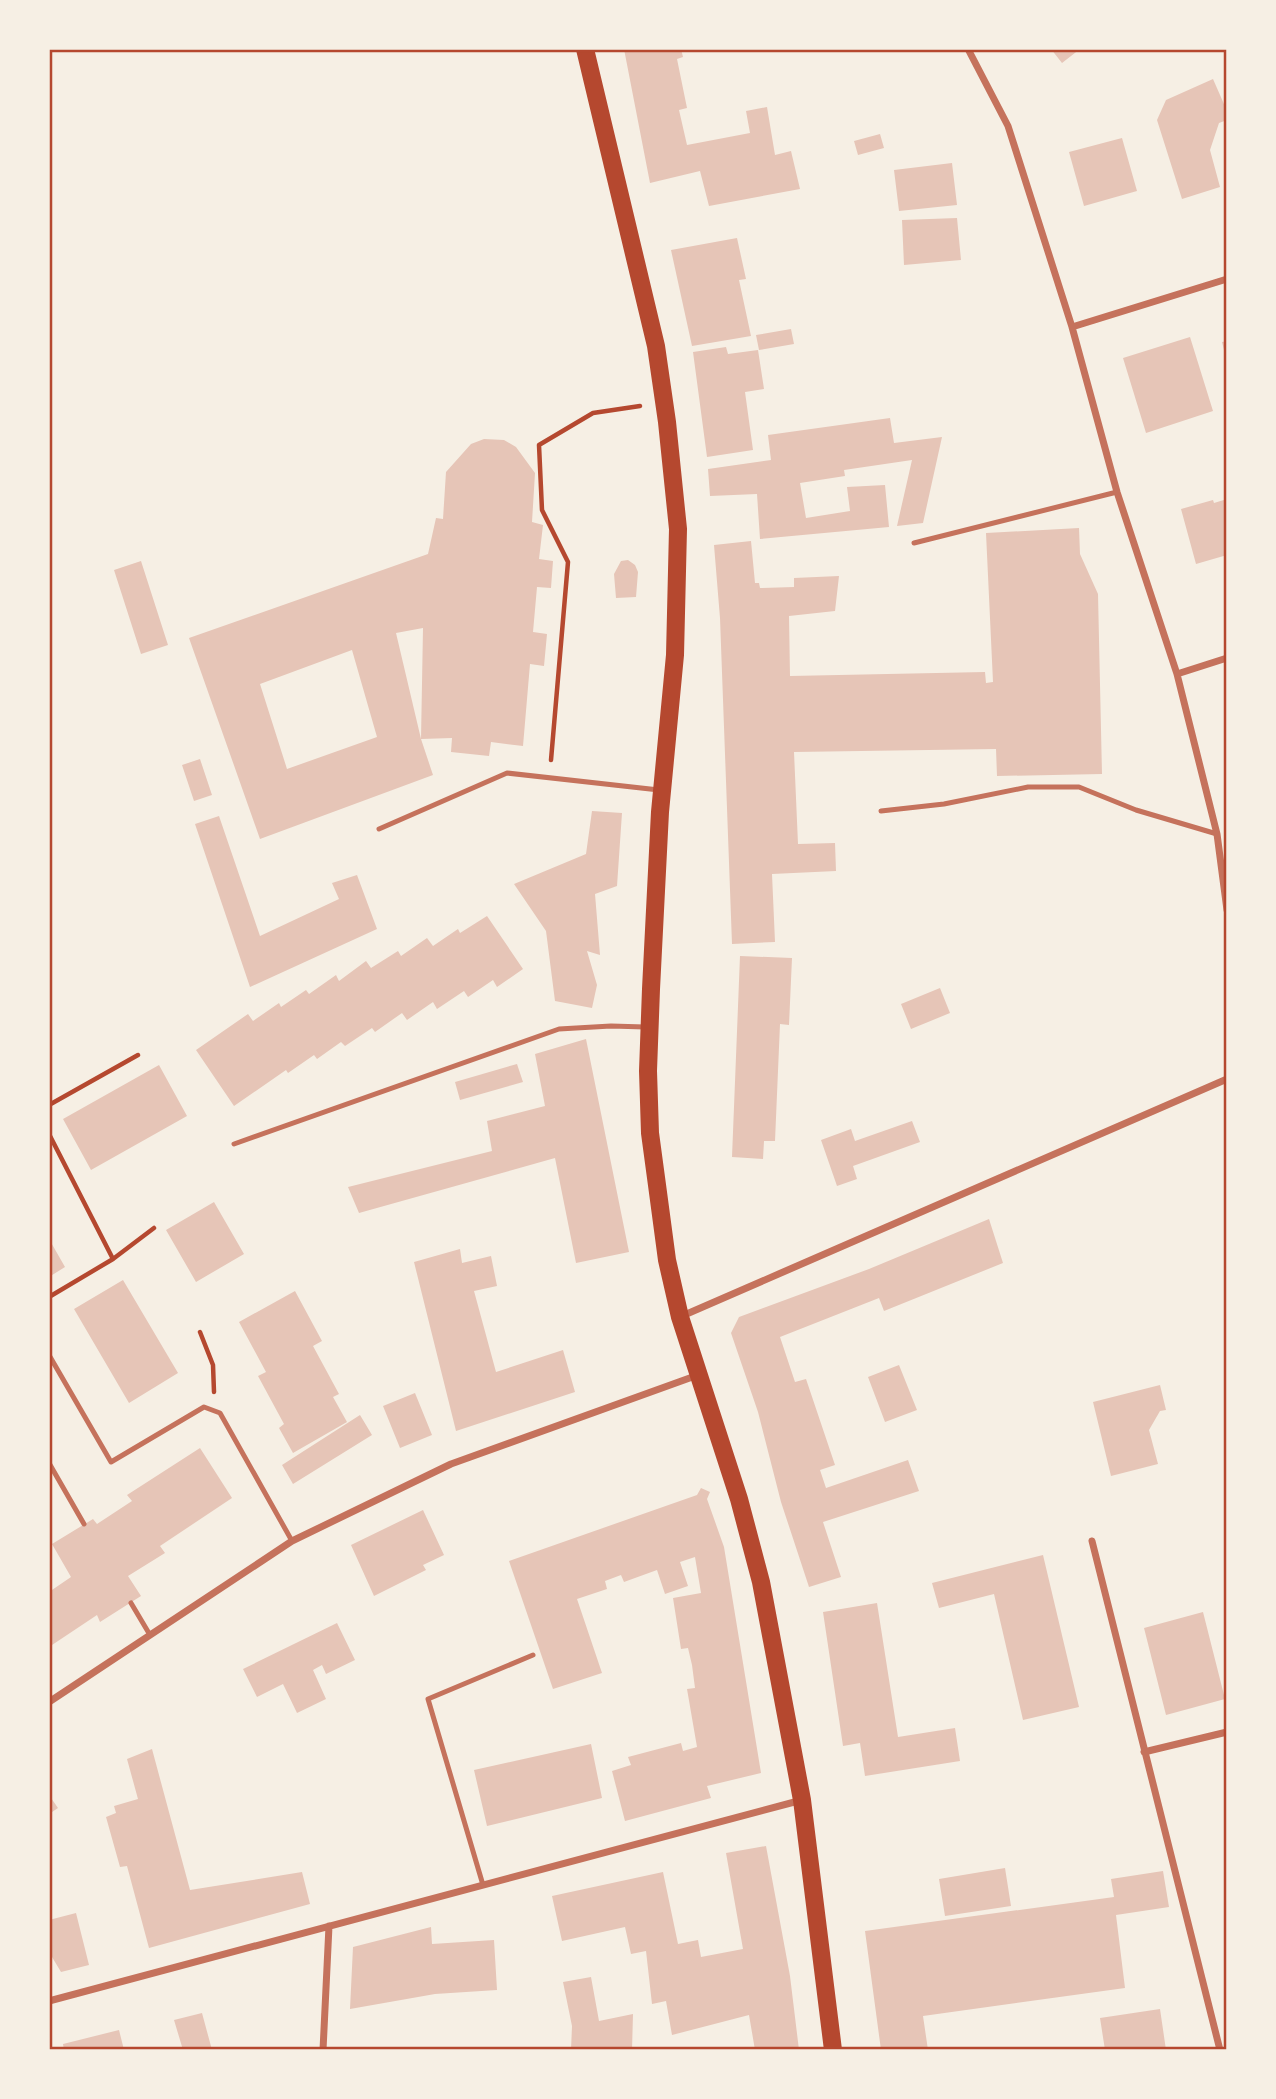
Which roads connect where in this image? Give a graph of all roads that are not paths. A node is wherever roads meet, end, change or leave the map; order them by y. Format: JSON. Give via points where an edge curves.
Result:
{"nodes":[{"id":1,"x":585,"y":49,"type":"edge"},
{"id":2,"x":968,"y":49,"type":"edge"},
{"id":3,"x":1227,"y":279,"type":"edge"},
{"id":4,"x":1072,"y":327,"type":"junction"},
{"id":5,"x":1117,"y":492,"type":"junction"},
{"id":6,"x":914,"y":543,"type":"dead end"},
{"id":7,"x":1227,"y":658,"type":"edge"},
{"id":8,"x":1177,"y":674,"type":"junction"},
{"id":9,"x":662,"y":791,"type":"junction"},
{"id":10,"x":881,"y":811,"type":"dead end"},
{"id":11,"x":379,"y":829,"type":"dead end"},
{"id":12,"x":1217,"y":834,"type":"junction"},
{"id":13,"x":1227,"y":910,"type":"edge"},
{"id":14,"x":650,"y":1027,"type":"junction"},
{"id":15,"x":1227,"y":1079,"type":"edge"},
{"id":16,"x":234,"y":1144,"type":"dead end"},
{"id":17,"x":680,"y":1317,"type":"junction"},
{"id":18,"x":49,"y":1355,"type":"edge"},
{"id":19,"x":698,"y":1375,"type":"junction"},
{"id":20,"x":49,"y":1463,"type":"edge"},
{"id":21,"x":84,"y":1524,"type":"dead end"},
{"id":22,"x":292,"y":1541,"type":"junction"},
{"id":23,"x":1092,"y":1541,"type":"dead end"},
{"id":24,"x":131,"y":1603,"type":"dead end"},
{"id":25,"x":150,"y":1635,"type":"junction"},
{"id":26,"x":533,"y":1656,"type":"dead end"},
{"id":27,"x":49,"y":1702,"type":"edge"},
{"id":28,"x":1227,"y":1732,"type":"edge"},
{"id":29,"x":1144,"y":1752,"type":"junction"},
{"id":30,"x":802,"y":1800,"type":"junction"},
{"id":31,"x":483,"y":1885,"type":"junction"},
{"id":32,"x":329,"y":1926,"type":"junction"},
{"id":33,"x":49,"y":2001,"type":"edge"},
{"id":34,"x":323,"y":2050,"type":"edge"},
{"id":35,"x":833,"y":2050,"type":"edge"},
{"id":36,"x":1220,"y":2050,"type":"edge"}],
"edges":[{"from":1,"to":9,"type":"main road","via":[[656,346],[678,529],[671,712]]},
{"from":2,"to":4,"type":"street","via":[[1008,126]]},
{"from":3,"to":4,"type":"street"},
{"from":4,"to":5,"type":"street"},
{"from":5,"to":6,"type":"lane"},
{"from":5,"to":8,"type":"street"},
{"from":7,"to":8,"type":"street"},
{"from":8,"to":12,"type":"street"},
{"from":9,"to":11,"type":"lane","via":[[507,773]]},
{"from":9,"to":14,"type":"main road"},
{"from":10,"to":12,"type":"lane","via":[[1028,787],[1079,787]]},
{"from":12,"to":13,"type":"street"},
{"from":14,"to":16,"type":"lane","via":[[559,1029]]},
{"from":14,"to":17,"type":"main road","via":[[650,1133],[667,1260]]},
{"from":15,"to":17,"type":"street"},
{"from":17,"to":19,"type":"main road"},
{"from":18,"to":22,"type":"lane","via":[[111,1462],[204,1408],[220,1413]]},
{"from":19,"to":22,"type":"street","via":[[451,1464]]},
{"from":19,"to":30,"type":"main road","via":[[761,1582]]},
{"from":20,"to":21,"type":"lane"},
{"from":22,"to":25,"type":"street"},
{"from":23,"to":29,"type":"street"},
{"from":24,"to":25,"type":"lane"},
{"from":25,"to":27,"type":"street"},
{"from":26,"to":31,"type":"lane","via":[[428,1699]]},
{"from":28,"to":29,"type":"street"},
{"from":29,"to":36,"type":"street"},
{"from":30,"to":31,"type":"street"},
{"from":30,"to":35,"type":"main road"},
{"from":31,"to":32,"type":"street"},
{"from":32,"to":33,"type":"street"},
{"from":32,"to":34,"type":"street"}]}
